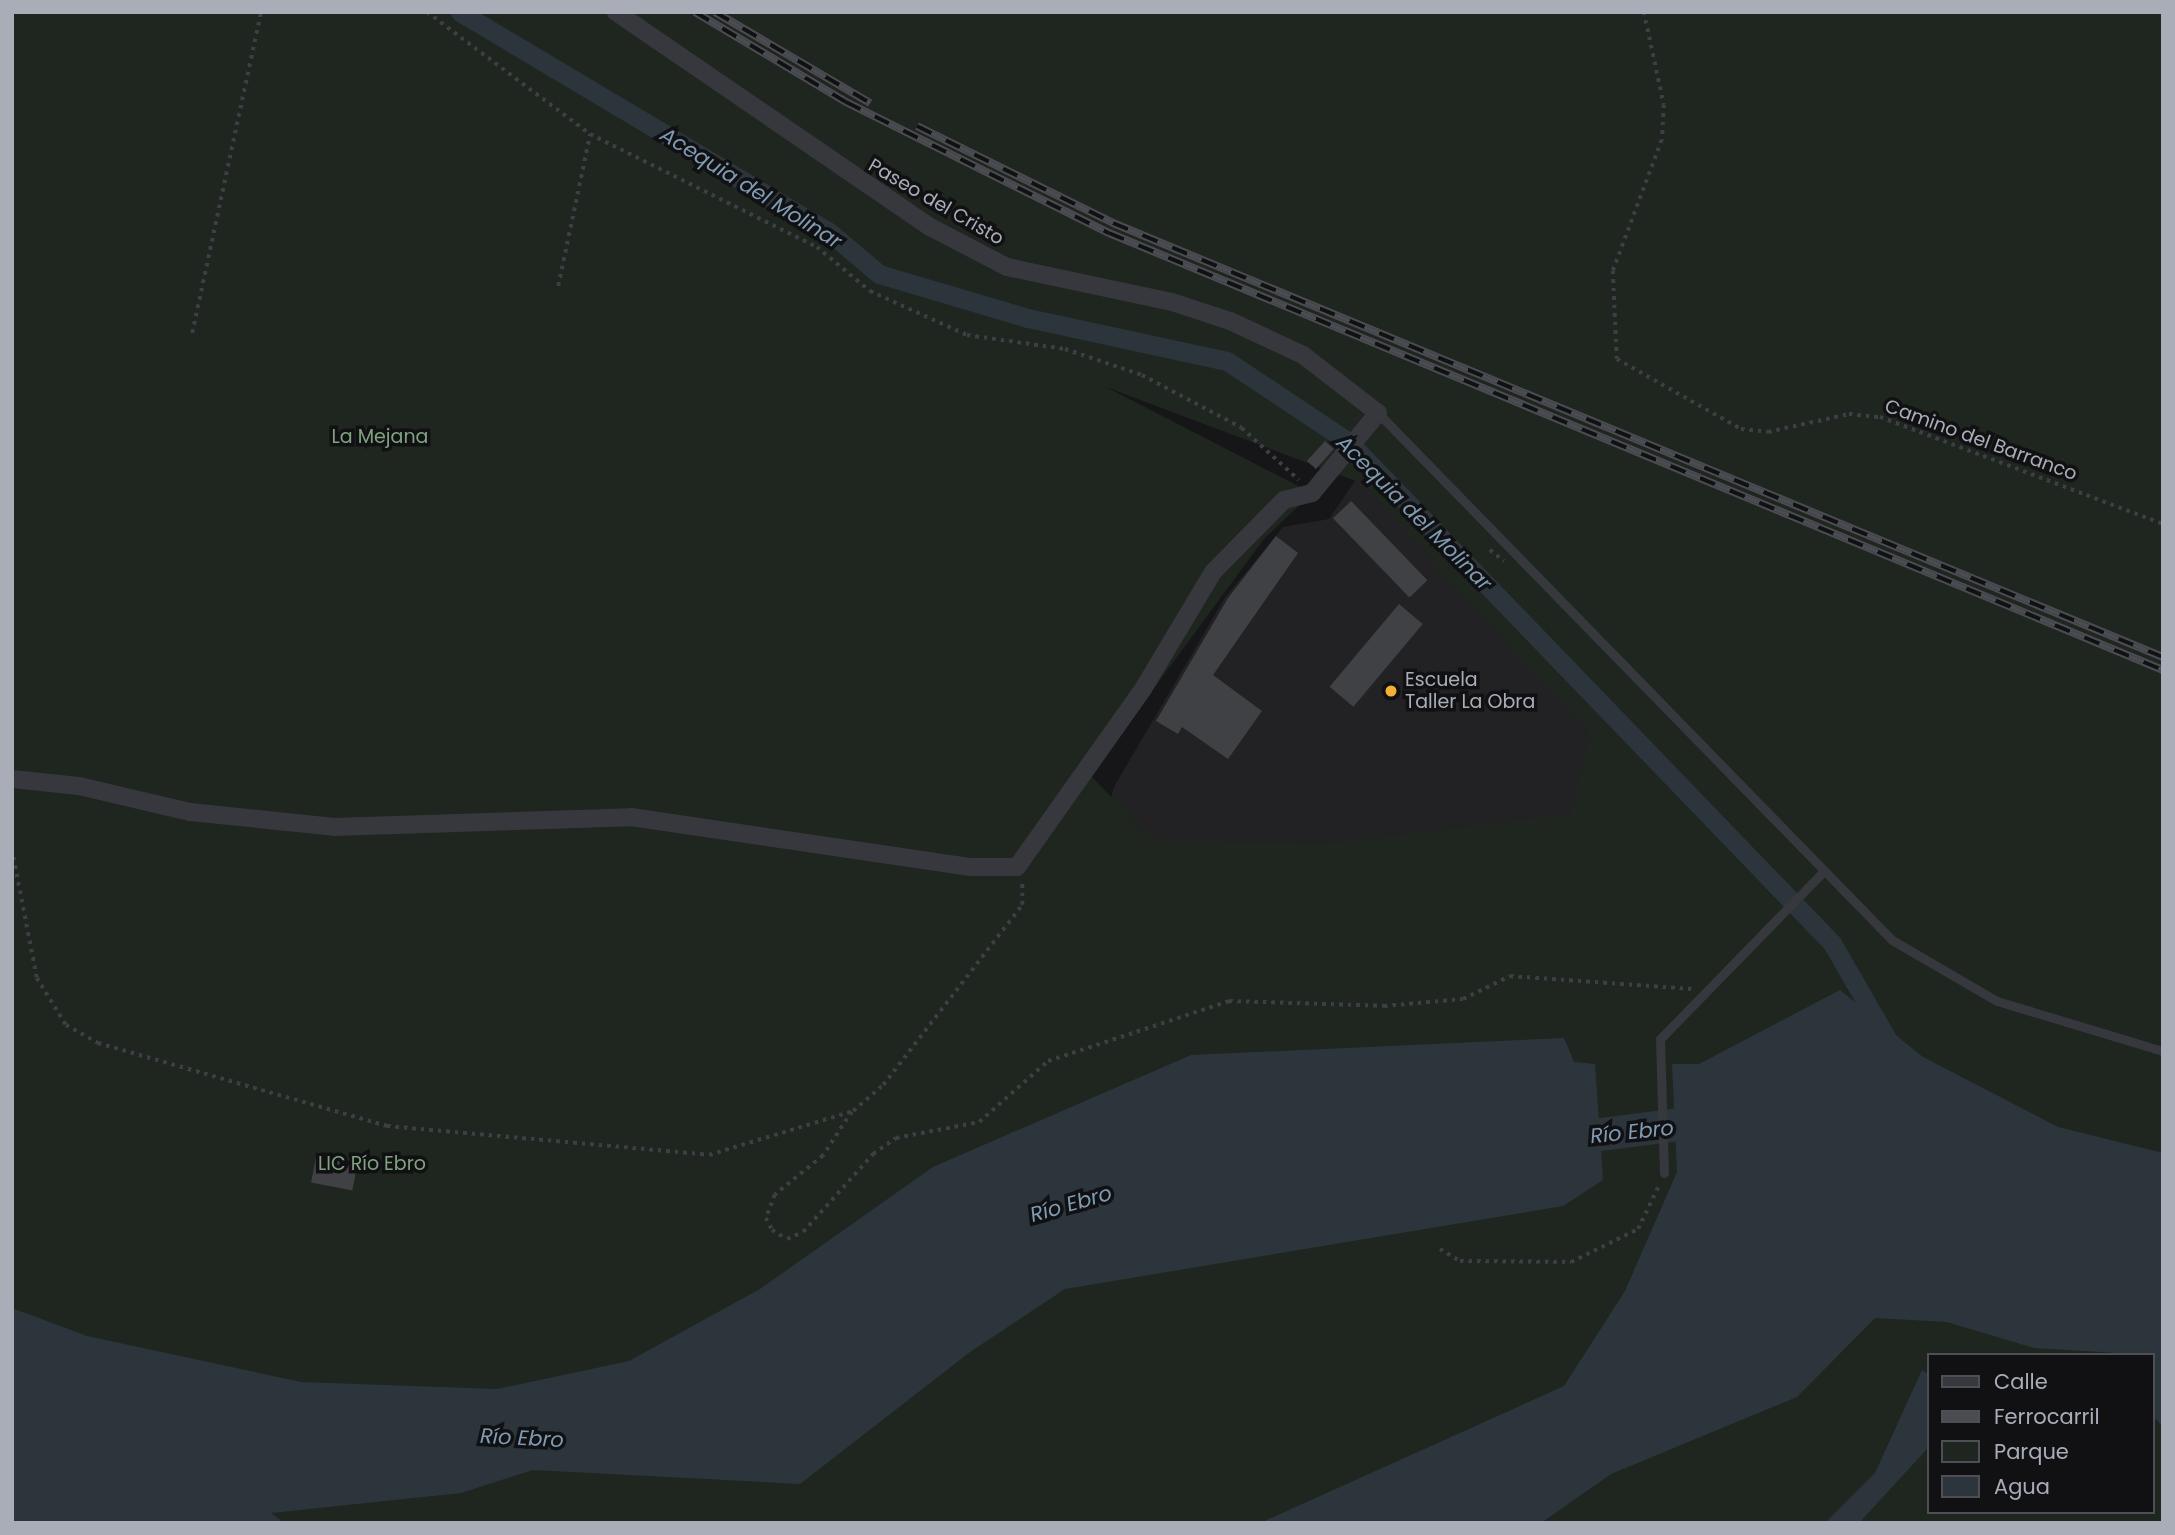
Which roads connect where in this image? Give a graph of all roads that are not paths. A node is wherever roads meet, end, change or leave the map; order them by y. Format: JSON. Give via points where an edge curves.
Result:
{"nodes":[{"id":1,"x":616,"y":12,"type":"edge"},
{"id":2,"x":1378,"y":413,"type":"junction"},
{"id":3,"x":12,"y":779,"type":"edge"},
{"id":4,"x":1822,"y":873,"type":"junction"},
{"id":5,"x":2163,"y":1051,"type":"edge"},
{"id":6,"x":1664,"y":1173,"type":"road end"}],
"edges":[{"from":1,"to":2,"type":"street","name":"Paseo del Cristo","via":[[930,227],[1007,267],[1172,302],[1230,321],[1303,355]]},
{"from":2,"to":3,"type":"street","via":[[1312,493],[1284,500],[1213,572],[1143,689],[1017,867],[969,867],[631,817],[334,827],[190,811],[79,786]]},
{"from":2,"to":4,"type":"lane"},
{"from":4,"to":5,"type":"lane","via":[[1892,940],[1997,1001]]},
{"from":4,"to":6,"type":"lane","via":[[1702,990],[1660,1039],[1657,1062]]}]}
